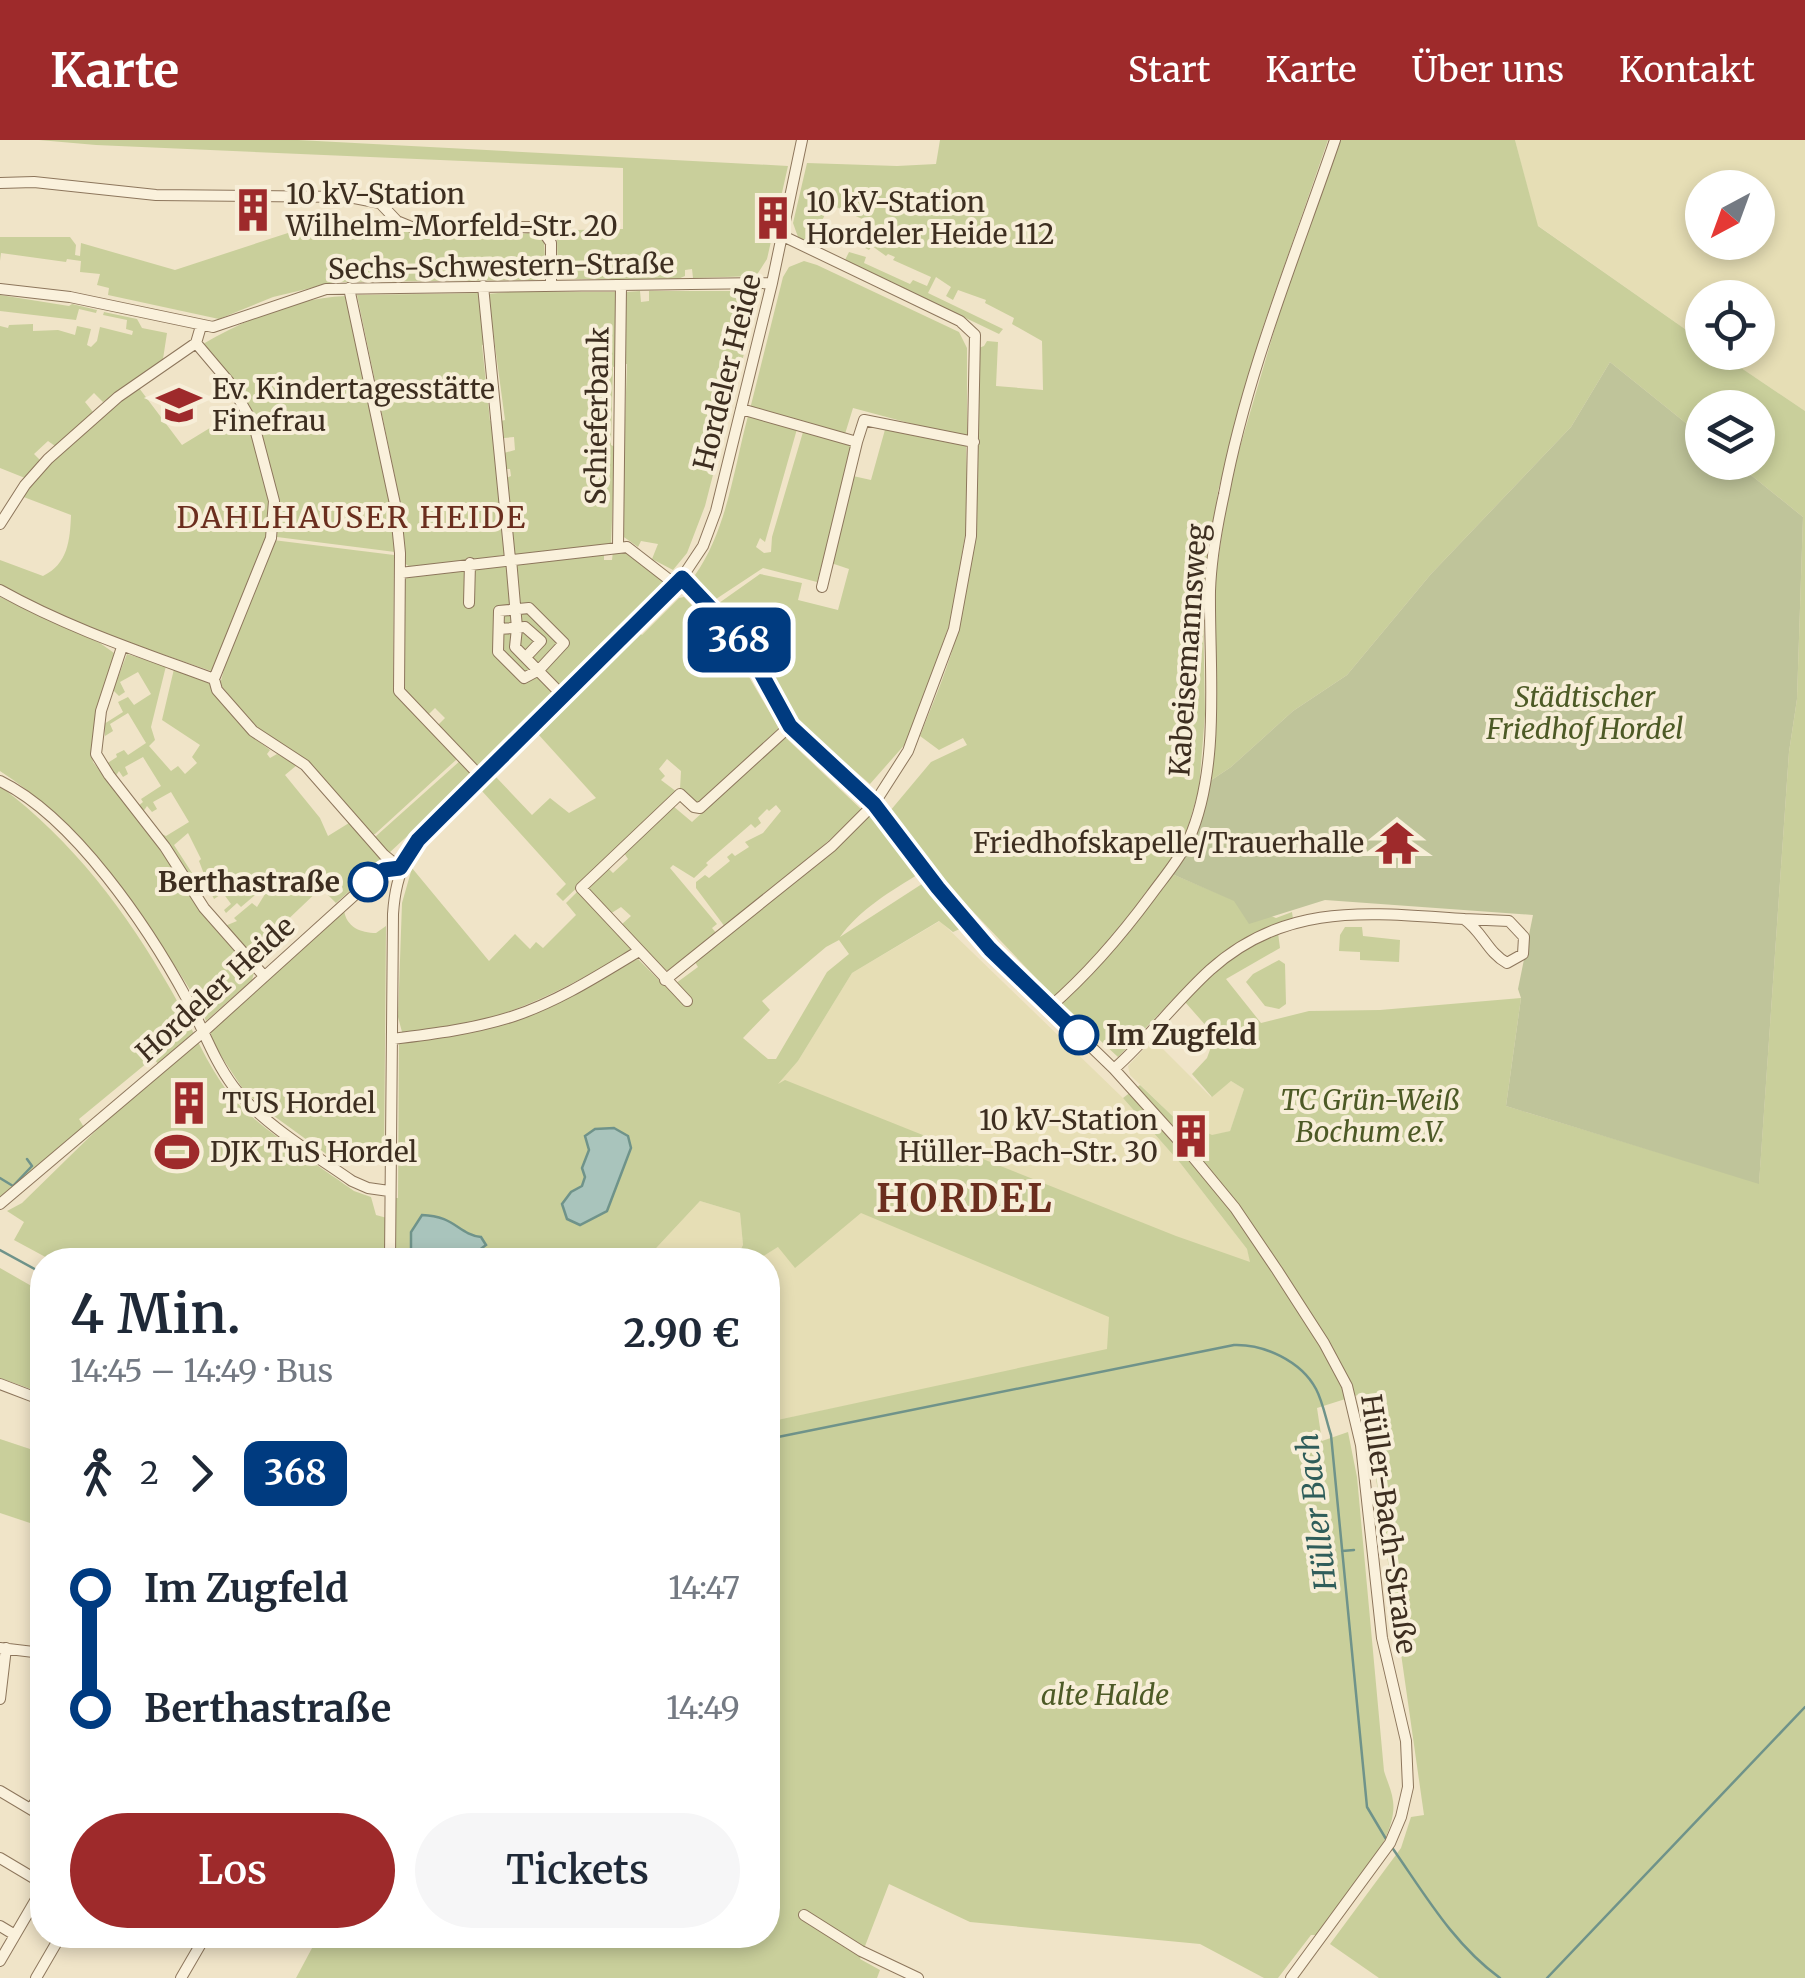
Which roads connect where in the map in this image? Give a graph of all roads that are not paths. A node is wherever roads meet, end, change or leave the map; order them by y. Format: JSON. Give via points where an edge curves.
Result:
{"nodes":[{"id":1,"x":802,"y":140,"type":"edge"},
{"id":2,"x":1334,"y":140,"type":"edge"},
{"id":3,"x":0,"y":182,"type":"edge"},
{"id":4,"x":783,"y":236,"type":"junction"},
{"id":5,"x":772,"y":284,"type":"junction"},
{"id":6,"x":621,"y":285,"type":"junction"},
{"id":7,"x":482,"y":286,"type":"junction"},
{"id":8,"x":551,"y":286,"type":"junction"},
{"id":9,"x":350,"y":288,"type":"junction"},
{"id":10,"x":0,"y":289,"type":"edge"},
{"id":11,"x":200,"y":326,"type":"junction"},
{"id":12,"x":196,"y":343,"type":"junction"},
{"id":13,"x":741,"y":409,"type":"junction"},
{"id":14,"x":856,"y":442,"type":"junction"},
{"id":15,"x":974,"y":442,"type":"junction"},
{"id":16,"x":0,"y":524,"type":"edge"},
{"id":17,"x":618,"y":548,"type":"junction"},
{"id":18,"x":510,"y":559,"type":"junction"},
{"id":19,"x":470,"y":563,"type":"junction"},
{"id":20,"x":400,"y":573,"type":"junction"},
{"id":21,"x":678,"y":582,"type":"junction"},
{"id":22,"x":822,"y":586,"type":"dead end"},
{"id":23,"x":0,"y":590,"type":"edge"},
{"id":24,"x":469,"y":603,"type":"dead end"},
{"id":25,"x":516,"y":609,"type":"junction"},
{"id":26,"x":539,"y":618,"type":"junction"},
{"id":27,"x":499,"y":629,"type":"junction"},
{"id":28,"x":523,"y":629,"type":"junction"},
{"id":29,"x":541,"y":641,"type":"junction"},
{"id":30,"x":564,"y":643,"type":"junction"},
{"id":31,"x":122,"y":647,"type":"junction"},
{"id":32,"x":523,"y":654,"type":"junction"},
{"id":33,"x":509,"y":663,"type":"junction"},
{"id":34,"x":538,"y":670,"type":"junction"},
{"id":35,"x":214,"y":678,"type":"junction"},
{"id":36,"x":564,"y":697,"type":"junction"},
{"id":37,"x":790,"y":726,"type":"junction"},
{"id":38,"x":482,"y":778,"type":"junction"},
{"id":39,"x":0,"y":781,"type":"edge"},
{"id":40,"x":874,"y":804,"type":"junction"},
{"id":41,"x":400,"y":868,"type":"junction"},
{"id":42,"x":1464,"y":919,"type":"junction"},
{"id":43,"x":639,"y":951,"type":"junction"},
{"id":44,"x":264,"y":976,"type":"junction"},
{"id":45,"x":665,"y":980,"type":"junction"},
{"id":46,"x":687,"y":1001,"type":"dead end"},
{"id":47,"x":1050,"y":1007,"type":"junction"},
{"id":48,"x":202,"y":1033,"type":"junction"},
{"id":49,"x":392,"y":1039,"type":"junction"},
{"id":50,"x":1114,"y":1069,"type":"junction"},
{"id":51,"x":389,"y":1191,"type":"junction"},
{"id":52,"x":0,"y":1204,"type":"edge"},
{"id":53,"x":390,"y":1248,"type":"edge"},
{"id":54,"x":0,"y":1384,"type":"edge"},
{"id":55,"x":30,"y":1395,"type":"edge"},
{"id":56,"x":3,"y":1648,"type":"edge"},
{"id":57,"x":30,"y":1651,"type":"edge"},
{"id":58,"x":0,"y":1699,"type":"edge"},
{"id":59,"x":0,"y":1791,"type":"edge"},
{"id":60,"x":30,"y":1809,"type":"edge"},
{"id":61,"x":0,"y":1858,"type":"edge"},
{"id":62,"x":30,"y":1878,"type":"edge"},
{"id":63,"x":30,"y":1908,"type":"edge"},
{"id":64,"x":804,"y":1915,"type":"dead end"},
{"id":65,"x":0,"y":1926,"type":"edge"},
{"id":66,"x":15,"y":1935,"type":"junction"},
{"id":67,"x":54,"y":1948,"type":"edge"},
{"id":68,"x":198,"y":1948,"type":"edge"},
{"id":69,"x":0,"y":1961,"type":"edge"},
{"id":70,"x":36,"y":1978,"type":"edge"},
{"id":71,"x":181,"y":1978,"type":"edge"},
{"id":72,"x":918,"y":1978,"type":"edge"},
{"id":73,"x":1291,"y":1978,"type":"edge"}],
"edges":[{"from":1,"to":4,"type":"street","name":"Hordeler Heide"},
{"from":2,"to":47,"type":"street","name":"Kabeisemannsweg","via":[[1268,328],[1226,484],[1210,590],[1211,724],[1189,838],[1108,952]]},
{"from":3,"to":8,"type":"street","via":[[172,196],[349,197],[380,202],[414,228],[540,227],[550,243]]},
{"from":4,"to":5,"type":"street","name":"Hordeler Heide"},
{"from":4,"to":15,"type":"street","via":[[975,335]]},
{"from":5,"to":6,"type":"street","name":"Sechs-Schwestern-Straße"},
{"from":5,"to":13,"type":"street","name":"Hordeler Heide"},
{"from":6,"to":8,"type":"street","name":"Sechs-Schwestern-Straße"},
{"from":6,"to":17,"type":"street","name":"Schieferbank"},
{"from":7,"to":8,"type":"street","name":"Sechs-Schwestern-Straße"},
{"from":7,"to":9,"type":"street","name":"Sechs-Schwestern-Straße"},
{"from":7,"to":18,"type":"street"},
{"from":9,"to":11,"type":"street","name":"Sechs-Schwestern-Straße"},
{"from":9,"to":20,"type":"street","via":[[395,504]]},
{"from":10,"to":11,"type":"street","name":"Sechs-Schwestern-Straße","via":[[74,297]]},
{"from":11,"to":12,"type":"street"},
{"from":12,"to":16,"type":"street","via":[[75,434],[25,486]]},
{"from":12,"to":35,"type":"street","via":[[254,425],[274,500],[270,542]]},
{"from":13,"to":14,"type":"street"},
{"from":13,"to":21,"type":"street","name":"Hordeler Heide","via":[[710,528]]},
{"from":14,"to":15,"type":"street","via":[[864,420]]},
{"from":14,"to":22,"type":"street"},
{"from":15,"to":40,"type":"street","via":[[971,536],[954,629],[915,736]]},
{"from":17,"to":18,"type":"street"},
{"from":17,"to":21,"type":"street","name":"Hüller-Bach-Straße","via":[[627,547]]},
{"from":18,"to":19,"type":"street"},
{"from":18,"to":25,"type":"street"},
{"from":19,"to":20,"type":"street"},
{"from":19,"to":24,"type":"street"},
{"from":20,"to":38,"type":"street","via":[[399,690]]},
{"from":21,"to":36,"type":"street","name":"Hordeler Heide"},
{"from":21,"to":37,"type":"street","name":"Hüller-Bach-Straße","via":[[735,634]]},
{"from":23,"to":31,"type":"street"},
{"from":25,"to":26,"type":"street","via":[[529,608]]},
{"from":25,"to":27,"type":"street","via":[[499,611]]},
{"from":25,"to":28,"type":"street"},
{"from":26,"to":28,"type":"street"},
{"from":26,"to":30,"type":"street"},
{"from":27,"to":28,"type":"street"},
{"from":27,"to":33,"type":"street","via":[[498,652]]},
{"from":28,"to":29,"type":"street"},
{"from":28,"to":32,"type":"street","via":[[515,647]]},
{"from":29,"to":30,"type":"street"},
{"from":29,"to":32,"type":"street"},
{"from":30,"to":34,"type":"street"},
{"from":31,"to":35,"type":"street"},
{"from":31,"to":44,"type":"street","via":[[101,711],[96,754],[204,908]]},
{"from":32,"to":33,"type":"street"},
{"from":32,"to":34,"type":"street"},
{"from":33,"to":34,"type":"street","via":[[524,678]]},
{"from":34,"to":36,"type":"street"},
{"from":35,"to":41,"type":"street","via":[[254,731],[304,765]]},
{"from":36,"to":38,"type":"street","name":"Hordeler Heide"},
{"from":37,"to":40,"type":"street","name":"Hüller-Bach-Straße"},
{"from":37,"to":43,"type":"street","via":[[700,808],[680,794],[581,888]]},
{"from":38,"to":41,"type":"street","name":"Hordeler Heide","via":[[418,840]]},
{"from":39,"to":48,"type":"street","via":[[50,815],[104,873],[184,994]]},
{"from":40,"to":45,"type":"street","via":[[793,879]]},
{"from":40,"to":47,"type":"street","name":"Hüller-Bach-Straße","via":[[990,949]]},
{"from":41,"to":44,"type":"street","name":"Hordeler Heide","via":[[379,873]]},
{"from":41,"to":49,"type":"street"},
{"from":42,"to":42,"type":"street","via":[[1497,958],[1507,963],[1522,954],[1524,937],[1509,921]]},
{"from":42,"to":50,"type":"street","via":[[1357,912],[1284,926],[1212,968]]},
{"from":43,"to":45,"type":"street"},
{"from":43,"to":49,"type":"street","via":[[515,1016]]},
{"from":44,"to":48,"type":"street","name":"Hordeler Heide"},
{"from":45,"to":46,"type":"street"},
{"from":47,"to":50,"type":"street","name":"Hüller-Bach-Straße"},
{"from":48,"to":51,"type":"street","via":[[224,1073],[260,1112],[352,1181]]},
{"from":48,"to":52,"type":"street","name":"Hordeler Heide"},
{"from":49,"to":51,"type":"street"},
{"from":50,"to":73,"type":"street","name":"Hüller-Bach-Straße","via":[[1235,1208],[1324,1343],[1347,1386],[1360,1445],[1382,1638],[1408,1759],[1406,1802],[1382,1856]]},
{"from":51,"to":53,"type":"street"},
{"from":54,"to":55,"type":"street"},
{"from":56,"to":57,"type":"street"},
{"from":56,"to":58,"type":"street"},
{"from":59,"to":60,"type":"street"},
{"from":61,"to":62,"type":"street"},
{"from":63,"to":66,"type":"street"},
{"from":64,"to":72,"type":"street"},
{"from":65,"to":66,"type":"street"},
{"from":66,"to":69,"type":"street"},
{"from":67,"to":70,"type":"street"},
{"from":68,"to":71,"type":"street"}]}
